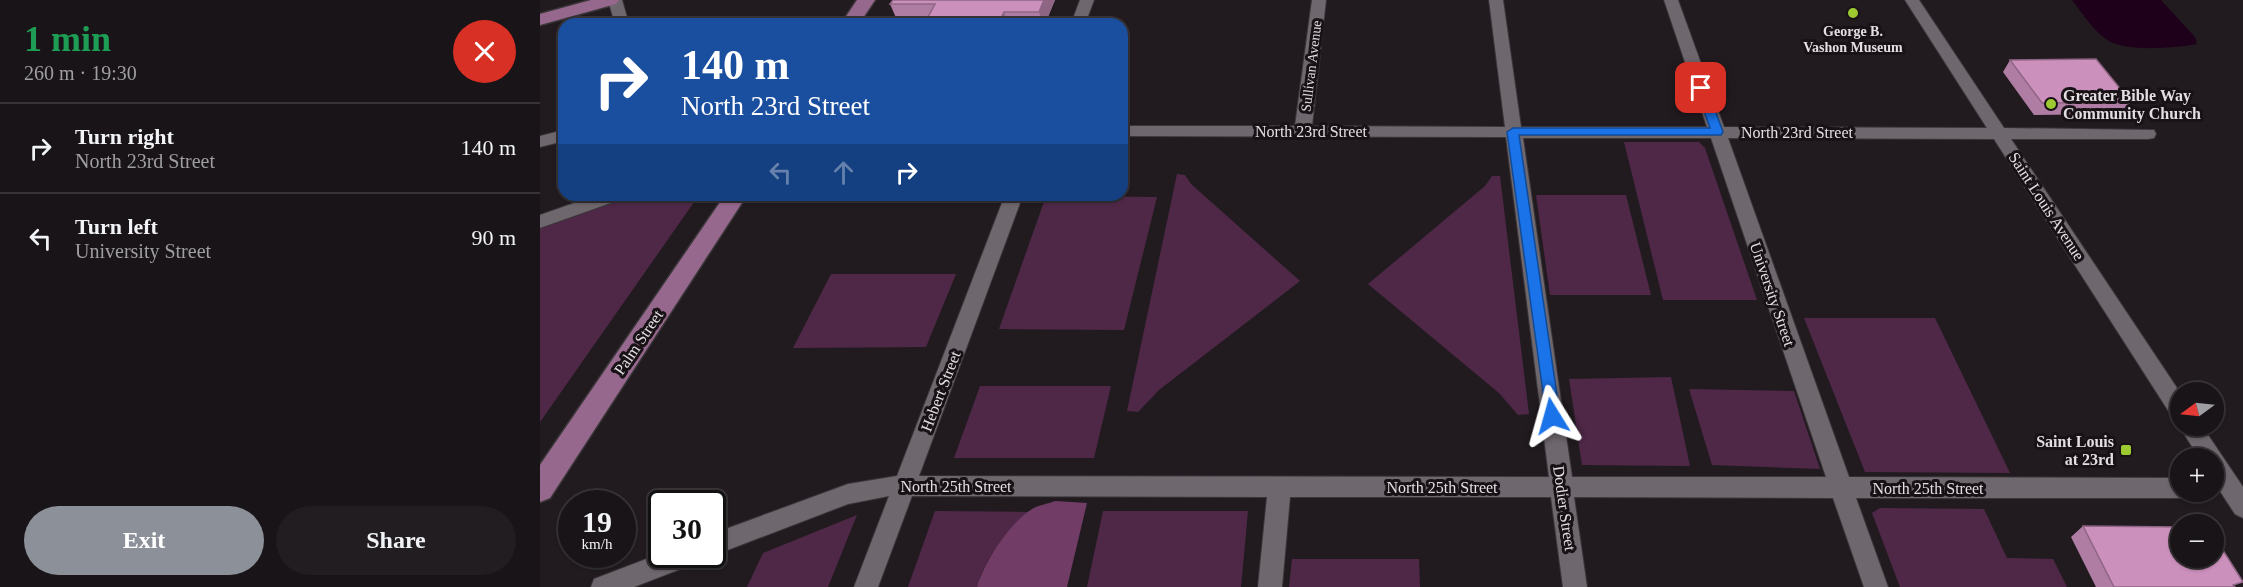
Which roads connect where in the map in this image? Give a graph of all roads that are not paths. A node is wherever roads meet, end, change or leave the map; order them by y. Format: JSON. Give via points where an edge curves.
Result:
{"nodes":[{"id":1,"x":866,"y":0,"type":"edge"},
{"id":2,"x":1087,"y":0,"type":"edge"},
{"id":3,"x":1318,"y":0,"type":"edge"},
{"id":4,"x":1496,"y":0,"type":"edge"},
{"id":5,"x":1671,"y":0,"type":"edge"},
{"id":6,"x":1912,"y":0,"type":"edge"},
{"id":7,"x":603,"y":1,"type":"edge"},
{"id":8,"x":617,"y":18,"type":"edge"},
{"id":9,"x":854,"y":18,"type":"edge"},
{"id":10,"x":1080,"y":18,"type":"edge"},
{"id":11,"x":540,"y":20,"type":"edge"},
{"id":12,"x":1128,"y":131,"type":"edge"},
{"id":13,"x":1303,"y":131,"type":"junction"},
{"id":14,"x":1513,"y":132,"type":"junction"},
{"id":15,"x":1717,"y":132,"type":"junction"},
{"id":16,"x":1999,"y":133,"type":"junction"},
{"id":17,"x":2148,"y":134,"type":"dead end"},
{"id":18,"x":558,"y":137,"type":"edge"},
{"id":19,"x":540,"y":142,"type":"edge"},
{"id":20,"x":599,"y":201,"type":"edge"},
{"id":21,"x":732,"y":201,"type":"edge"},
{"id":22,"x":1012,"y":201,"type":"edge"},
{"id":23,"x":540,"y":222,"type":"edge"},
{"id":24,"x":2170,"y":395,"type":"edge"},
{"id":25,"x":2224,"y":479,"type":"edge"},
{"id":26,"x":904,"y":486,"type":"junction"},
{"id":27,"x":1279,"y":487,"type":"junction"},
{"id":28,"x":1562,"y":487,"type":"junction"},
{"id":29,"x":1841,"y":488,"type":"junction"},
{"id":30,"x":2170,"y":488,"type":"edge"},
{"id":31,"x":540,"y":489,"type":"edge"},
{"id":32,"x":2233,"y":493,"type":"edge"},
{"id":33,"x":726,"y":540,"type":"edge"},
{"id":34,"x":653,"y":568,"type":"edge"},
{"id":35,"x":603,"y":587,"type":"edge"},
{"id":36,"x":866,"y":587,"type":"edge"},
{"id":37,"x":1270,"y":587,"type":"edge"},
{"id":38,"x":1575,"y":587,"type":"edge"},
{"id":39,"x":1876,"y":587,"type":"edge"}],
"edges":[{"from":1,"to":9,"type":"main road"},
{"from":2,"to":10,"type":"street"},
{"from":3,"to":13,"type":"street","name":"Sullivan Avenue"},
{"from":4,"to":14,"type":"street","name":"Dodier Street"},
{"from":5,"to":15,"type":"street","name":"University Street"},
{"from":6,"to":16,"type":"street","name":"Saint Louis Avenue"},
{"from":7,"to":8,"type":"street"},
{"from":7,"to":11,"type":"main road"},
{"from":12,"to":13,"type":"street","name":"North 23rd Street"},
{"from":13,"to":14,"type":"street","name":"North 23rd Street"},
{"from":14,"to":15,"type":"street","name":"North 23rd Street"},
{"from":14,"to":28,"type":"street","name":"Dodier Street"},
{"from":15,"to":16,"type":"street","name":"North 23rd Street"},
{"from":15,"to":29,"type":"street","name":"University Street"},
{"from":16,"to":17,"type":"street","name":"North 23rd Street"},
{"from":16,"to":24,"type":"street","name":"Saint Louis Avenue"},
{"from":18,"to":19,"type":"street"},
{"from":20,"to":23,"type":"street"},
{"from":21,"to":31,"type":"main road","name":"Palm Street"},
{"from":22,"to":26,"type":"street","name":"Hebert Street"},
{"from":25,"to":32,"type":"street"},
{"from":26,"to":27,"type":"street","name":"North 25th Street"},
{"from":26,"to":33,"type":"street","name":"North 25th Street","via":[[848,494]]},
{"from":26,"to":36,"type":"street","name":"Hebert Street"},
{"from":27,"to":28,"type":"street","name":"North 25th Street"},
{"from":27,"to":37,"type":"street"},
{"from":28,"to":29,"type":"street","name":"North 25th Street"},
{"from":28,"to":38,"type":"street","name":"Dodier Street"},
{"from":29,"to":30,"type":"street","name":"North 25th Street"},
{"from":29,"to":39,"type":"street","name":"University Street"},
{"from":34,"to":35,"type":"street"}]}
